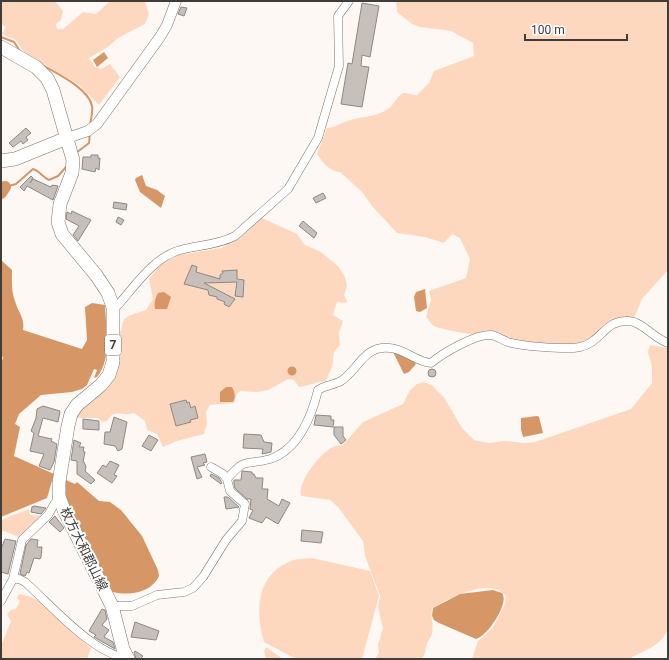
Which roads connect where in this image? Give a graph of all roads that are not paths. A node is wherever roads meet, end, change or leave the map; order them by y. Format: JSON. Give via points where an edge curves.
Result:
{"nodes":[{"id":1,"x":176,"y":1,"type":"edge"},
{"id":2,"x":349,"y":1,"type":"edge"},
{"id":3,"x":1,"y":47,"type":"edge"},
{"id":4,"x":67,"y":138,"type":"junction"},
{"id":5,"x":1,"y":161,"type":"edge"},
{"id":6,"x":113,"y":307,"type":"junction"},
{"id":7,"x":668,"y":344,"type":"edge"},
{"id":8,"x":211,"y":466,"type":"dead end"},
{"id":9,"x":227,"y":479,"type":"junction"},
{"id":10,"x":60,"y":500,"type":"junction"},
{"id":11,"x":14,"y":579,"type":"junction"},
{"id":12,"x":1,"y":601,"type":"edge"},
{"id":13,"x":112,"y":606,"type":"junction"},
{"id":14,"x":128,"y":659,"type":"edge"}],
"edges":[{"from":1,"to":4,"type":"street","via":[[168,25],[97,124]]},
{"from":2,"to":6,"type":"street","via":[[338,16],[338,66],[322,129],[288,189],[228,240],[180,250],[160,260],[118,305]]},
{"from":3,"to":4,"type":"main road","name":"枚方大和郡山線","number":"7","via":[[36,68],[47,78]]},
{"from":4,"to":5,"type":"main road","via":[[15,159]]},
{"from":4,"to":6,"type":"main road","name":"枚方大和郡山線","number":"7","via":[[73,160],[72,173],[60,204],[58,222],[62,234],[108,293]]},
{"from":6,"to":10,"type":"main road","name":"枚方大和郡山線","number":"7","via":[[113,362],[110,375],[77,405],[71,414],[59,482]]},
{"from":7,"to":9,"type":"street","via":[[658,340],[635,322],[621,321],[611,325],[582,347],[519,344],[491,335],[440,355],[430,363],[399,350],[373,350],[366,354],[340,382],[318,390],[312,414],[288,448],[270,459],[244,462]]},
{"from":8,"to":9,"type":"street"},
{"from":9,"to":13,"type":"street","via":[[230,491],[245,504],[242,521],[193,588],[184,592],[157,595],[132,606]]},
{"from":10,"to":11,"type":"street","via":[[22,540]]},
{"from":10,"to":13,"type":"main road","name":"枚方大和郡山線","number":"7"},
{"from":11,"to":12,"type":"street"},
{"from":11,"to":14,"type":"street","via":[[25,582],[96,646],[117,657]]},
{"from":13,"to":14,"type":"main road","name":"枚方大和郡山線","number":"7"}]}
